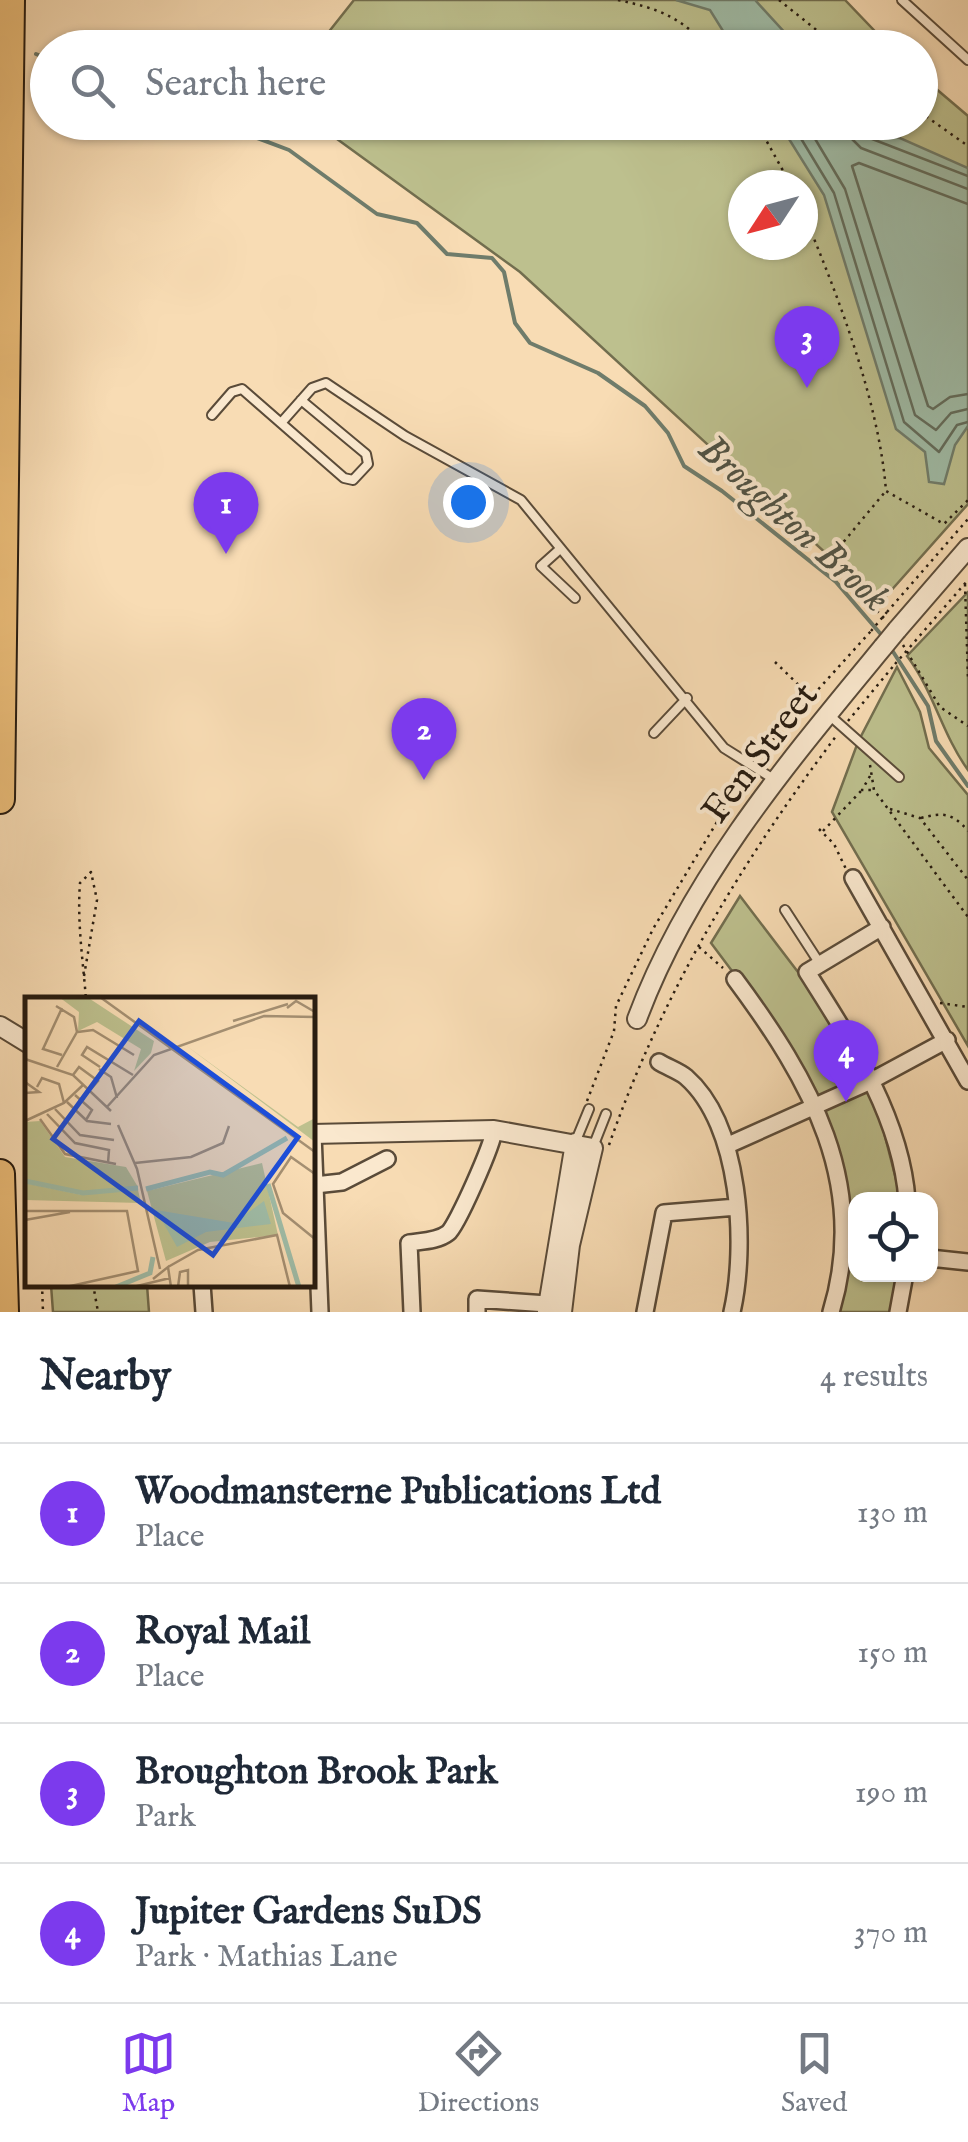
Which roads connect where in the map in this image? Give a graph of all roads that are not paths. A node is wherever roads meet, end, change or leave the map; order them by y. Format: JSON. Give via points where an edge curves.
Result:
{"nodes":[{"id":1,"x":10,"y":0,"type":"edge"},
{"id":2,"x":902,"y":0,"type":"edge"},
{"id":3,"x":935,"y":30,"type":"edge"},
{"id":4,"x":938,"y":33,"type":"edge"},
{"id":5,"x":968,"y":60,"type":"edge"},
{"id":6,"x":301,"y":400,"type":"junction"},
{"id":7,"x":212,"y":415,"type":"dead end"},
{"id":8,"x":281,"y":423,"type":"junction"},
{"id":9,"x":962,"y":540,"type":"edge"},
{"id":10,"x":560,"y":549,"type":"junction"},
{"id":11,"x":575,"y":598,"type":"dead end"},
{"id":12,"x":687,"y":698,"type":"junction"},
{"id":13,"x":828,"y":714,"type":"junction"},
{"id":14,"x":654,"y":733,"type":"dead end"},
{"id":15,"x":899,"y":777,"type":"dead end"},
{"id":16,"x":775,"y":780,"type":"junction"},
{"id":17,"x":0,"y":798,"type":"edge"},
{"id":18,"x":853,"y":878,"type":"road end"},
{"id":19,"x":785,"y":910,"type":"dead end"},
{"id":20,"x":882,"y":928,"type":"junction"},
{"id":21,"x":814,"y":968,"type":"junction"},
{"id":22,"x":735,"y":980,"type":"road end"},
{"id":23,"x":637,"y":1018,"type":"dead end"},
{"id":24,"x":0,"y":1026,"type":"edge"},
{"id":25,"x":25,"y":1040,"type":"edge"},
{"id":26,"x":947,"y":1040,"type":"junction"},
{"id":27,"x":659,"y":1062,"type":"dead end"},
{"id":28,"x":871,"y":1081,"type":"junction"},
{"id":29,"x":968,"y":1081,"type":"edge"},
{"id":30,"x":816,"y":1107,"type":"junction"},
{"id":31,"x":589,"y":1110,"type":"road end"},
{"id":32,"x":606,"y":1114,"type":"dead end"},
{"id":33,"x":494,"y":1130,"type":"junction"},
{"id":34,"x":315,"y":1134,"type":"edge"},
{"id":35,"x":592,"y":1146,"type":"junction"},
{"id":36,"x":726,"y":1146,"type":"junction"},
{"id":37,"x":387,"y":1159,"type":"dead end"},
{"id":38,"x":0,"y":1174,"type":"edge"},
{"id":39,"x":315,"y":1184,"type":"edge"},
{"id":40,"x":907,"y":1192,"type":"edge"},
{"id":41,"x":737,"y":1207,"type":"junction"},
{"id":42,"x":315,"y":1237,"type":"edge"},
{"id":43,"x":938,"y":1259,"type":"edge"},
{"id":44,"x":968,"y":1262,"type":"edge"},
{"id":45,"x":904,"y":1282,"type":"edge"},
{"id":46,"x":202,"y":1287,"type":"edge"},
{"id":47,"x":552,"y":1309,"type":"edge"},
{"id":48,"x":4,"y":1312,"type":"edge"},
{"id":49,"x":204,"y":1312,"type":"edge"},
{"id":50,"x":320,"y":1312,"type":"edge"},
{"id":51,"x":412,"y":1312,"type":"edge"},
{"id":52,"x":477,"y":1312,"type":"edge"},
{"id":53,"x":645,"y":1312,"type":"edge"},
{"id":54,"x":732,"y":1312,"type":"edge"},
{"id":55,"x":831,"y":1312,"type":"edge"},
{"id":56,"x":898,"y":1312,"type":"edge"}],
"edges":[{"from":1,"to":17,"type":"highway"},
{"from":2,"to":3,"type":"lane"},
{"from":4,"to":5,"type":"lane"},
{"from":6,"to":8,"type":"lane"},
{"from":6,"to":8,"type":"lane","via":[[366,454],[368,464],[349,481]]},
{"from":6,"to":10,"type":"lane","via":[[317,384],[329,384],[520,500]]},
{"from":7,"to":8,"type":"lane","via":[[238,389]]},
{"from":9,"to":13,"type":"street","name":"Fen Street"},
{"from":10,"to":11,"type":"lane","via":[[541,566]]},
{"from":10,"to":12,"type":"lane"},
{"from":12,"to":14,"type":"lane"},
{"from":12,"to":16,"type":"lane","via":[[724,748]]},
{"from":13,"to":15,"type":"lane"},
{"from":13,"to":16,"type":"street","name":"Fen Street"},
{"from":16,"to":23,"type":"street","name":"Fen Street","via":[[719,860]]},
{"from":18,"to":20,"type":"street"},
{"from":19,"to":21,"type":"lane"},
{"from":20,"to":21,"type":"street"},
{"from":20,"to":26,"type":"street"},
{"from":21,"to":28,"type":"street"},
{"from":22,"to":30,"type":"street"},
{"from":24,"to":25,"type":"street"},
{"from":26,"to":28,"type":"street"},
{"from":26,"to":29,"type":"street"},
{"from":27,"to":36,"type":"street","via":[[686,1077]]},
{"from":28,"to":30,"type":"street"},
{"from":28,"to":40,"type":"street"},
{"from":30,"to":36,"type":"street"},
{"from":30,"to":55,"type":"street","via":[[842,1184],[845,1242]]},
{"from":31,"to":35,"type":"lane"},
{"from":32,"to":35,"type":"lane"},
{"from":33,"to":34,"type":"street"},
{"from":33,"to":35,"type":"street"},
{"from":33,"to":51,"type":"street","via":[[455,1224],[446,1234],[409,1242]]},
{"from":35,"to":47,"type":"street"},
{"from":36,"to":41,"type":"street"},
{"from":37,"to":39,"type":"street","via":[[342,1182]]},
{"from":38,"to":48,"type":"highway"},
{"from":41,"to":53,"type":"street","via":[[664,1214]]},
{"from":41,"to":54,"type":"street"},
{"from":42,"to":50,"type":"street"},
{"from":43,"to":44,"type":"street"},
{"from":45,"to":56,"type":"street"},
{"from":46,"to":49,"type":"street"},
{"from":47,"to":52,"type":"street","via":[[477,1299]]}]}
